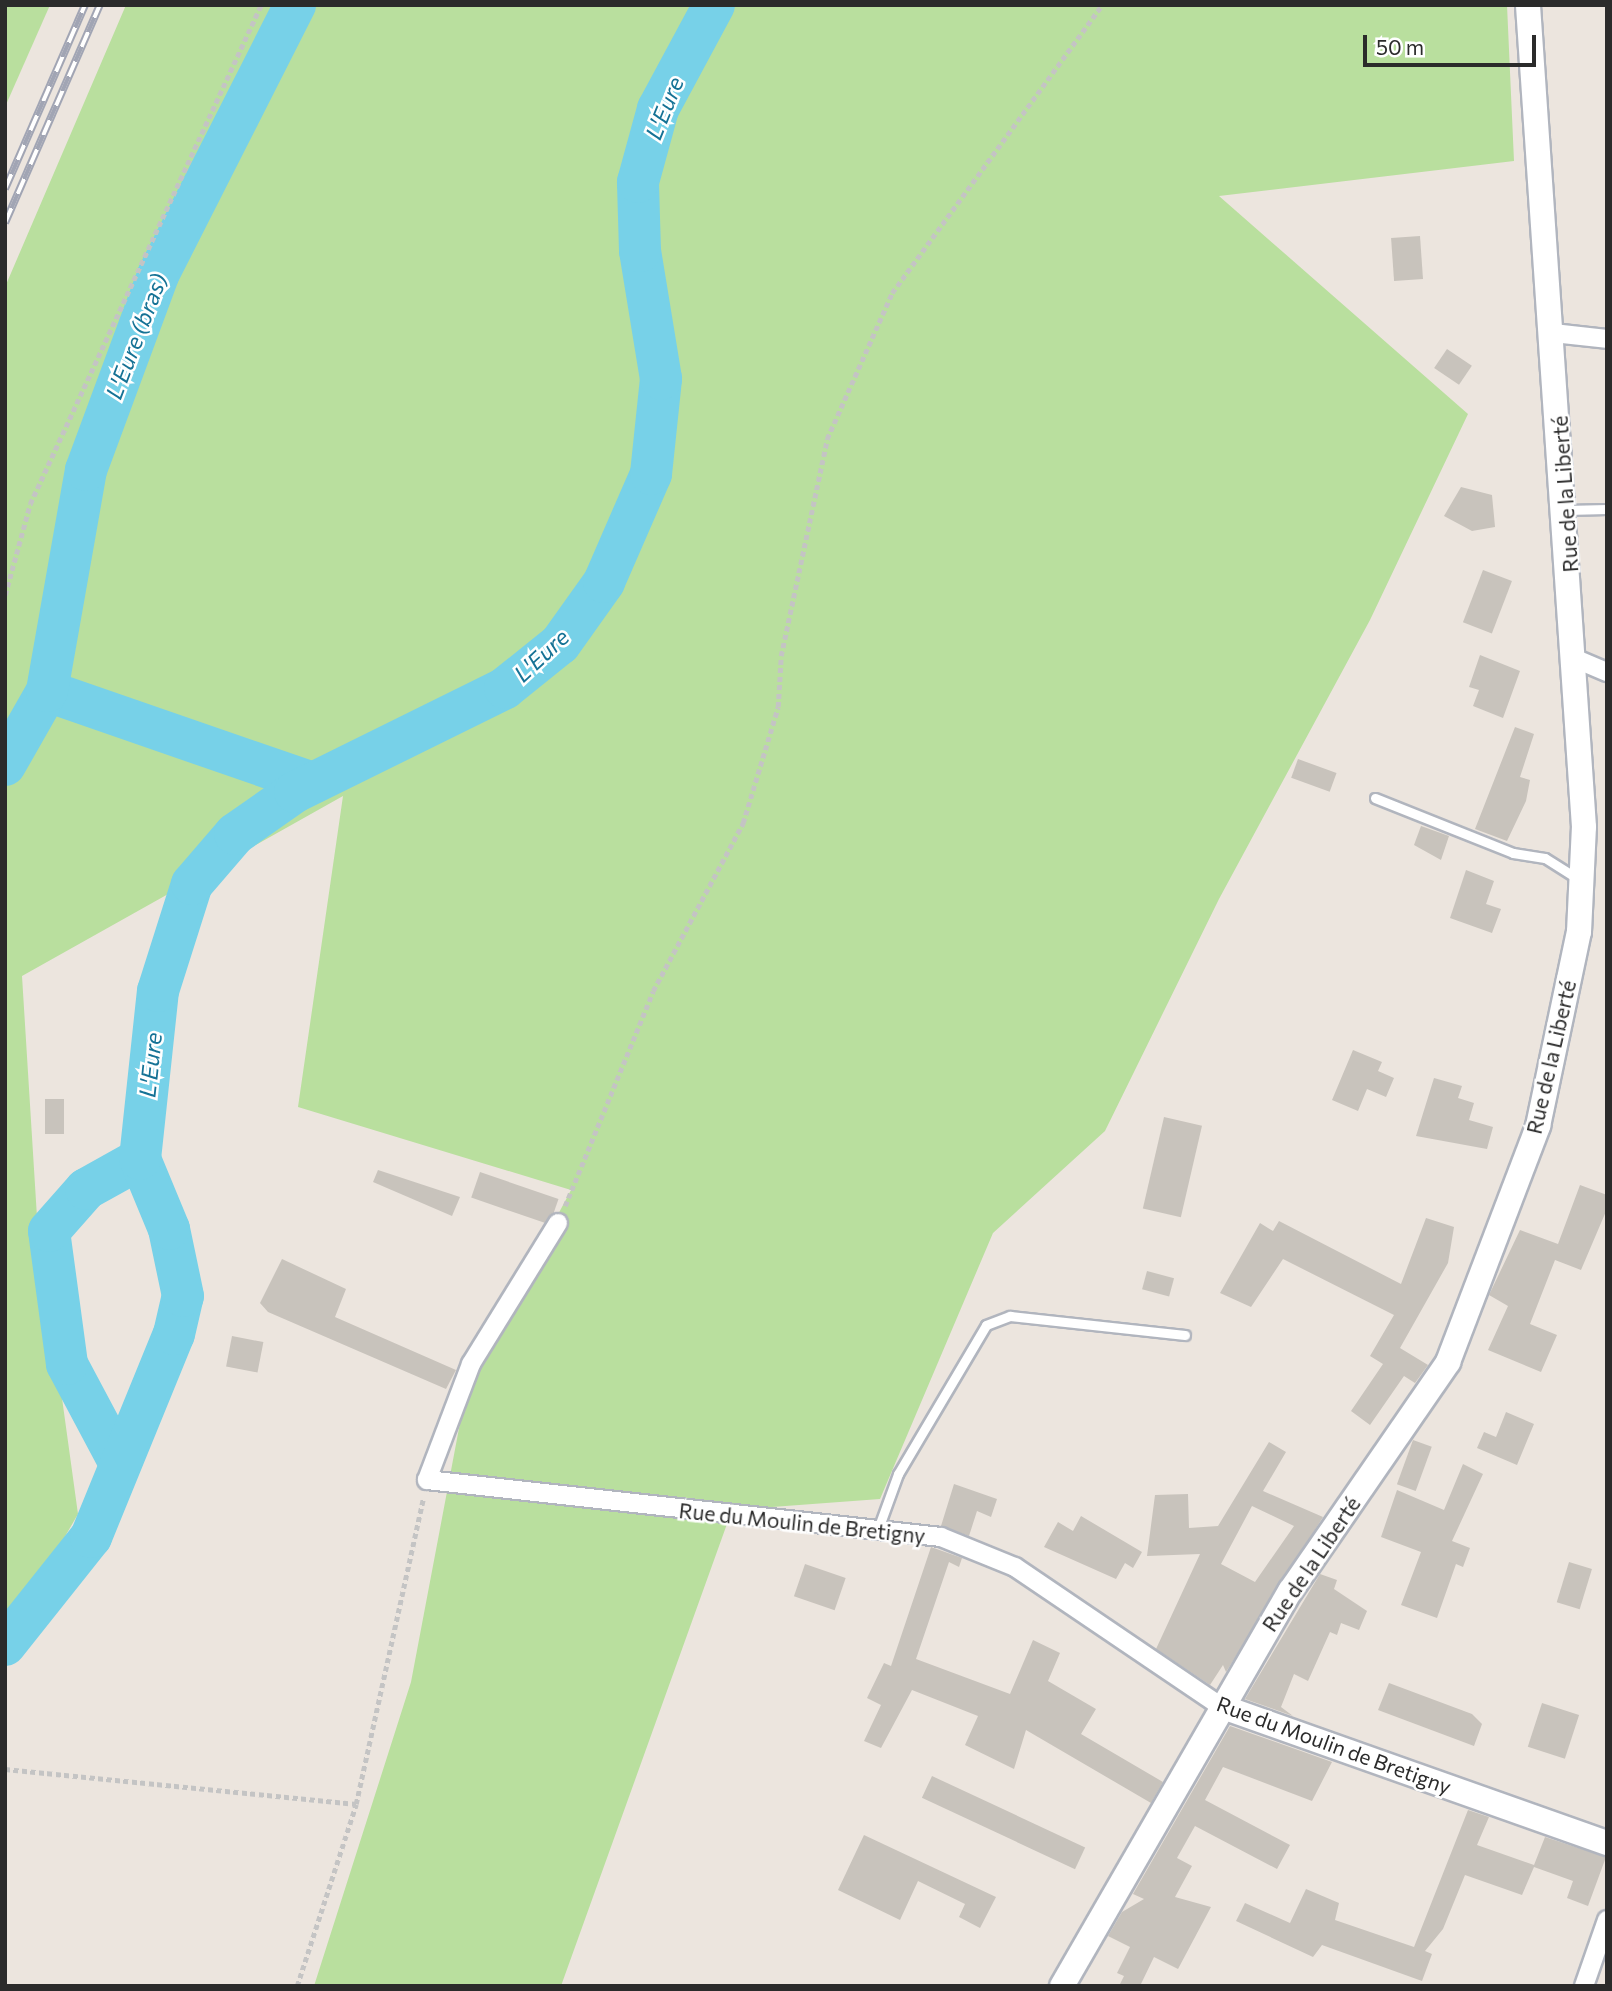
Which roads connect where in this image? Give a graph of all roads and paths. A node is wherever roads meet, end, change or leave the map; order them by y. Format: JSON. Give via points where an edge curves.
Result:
{"nodes":[{"id":1,"x":261,"y":5,"type":"edge"},
{"id":2,"x":1102,"y":5,"type":"edge"},
{"id":3,"x":1528,"y":5,"type":"edge"},
{"id":4,"x":1553,"y":333,"type":"junction"},
{"id":5,"x":1607,"y":339,"type":"edge"},
{"id":6,"x":1607,"y":509,"type":"edge"},
{"id":7,"x":1566,"y":510,"type":"junction"},
{"id":8,"x":5,"y":595,"type":"edge"},
{"id":9,"x":1576,"y":659,"type":"junction"},
{"id":10,"x":1607,"y":672,"type":"edge"},
{"id":11,"x":1375,"y":798,"type":"dead end"},
{"id":12,"x":1581,"y":881,"type":"junction"},
{"id":13,"x":558,"y":1223,"type":"joint"},
{"id":14,"x":1185,"y":1335,"type":"dead end"},
{"id":15,"x":427,"y":1480,"type":"junction"},
{"id":16,"x":878,"y":1529,"type":"junction"},
{"id":17,"x":1220,"y":1706,"type":"junction"},
{"id":18,"x":5,"y":1769,"type":"edge"},
{"id":19,"x":356,"y":1804,"type":"junction"},
{"id":20,"x":1607,"y":1843,"type":"edge"},
{"id":21,"x":1607,"y":1920,"type":"edge"},
{"id":22,"x":297,"y":1986,"type":"edge"},
{"id":23,"x":1062,"y":1986,"type":"edge"},
{"id":24,"x":1584,"y":1986,"type":"edge"}],
"edges":[{"from":1,"to":8,"type":"path","via":[[30,504]]},
{"from":2,"to":13,"type":"path","via":[[892,293],[827,439],[781,656],[778,707],[743,823],[653,992]]},
{"from":3,"to":4,"type":"street","name":"Rue de la Liberté"},
{"from":4,"to":5,"type":"street"},
{"from":4,"to":7,"type":"street","name":"Rue de la Liberté"},
{"from":6,"to":7,"type":"lane"},
{"from":7,"to":9,"type":"street","name":"Rue de la Liberté"},
{"from":9,"to":10,"type":"street"},
{"from":9,"to":12,"type":"street","name":"Rue de la Liberté"},
{"from":11,"to":12,"type":"lane","via":[[1513,853],[1545,858]]},
{"from":12,"to":17,"type":"street","name":"Rue de la Liberté","via":[[1579,932],[1538,1126],[1448,1362],[1290,1590]]},
{"from":13,"to":15,"type":"street","via":[[471,1364]]},
{"from":14,"to":16,"type":"lane","via":[[1010,1316],[986,1325],[898,1474]]},
{"from":15,"to":16,"type":"street","name":"Rue du Moulin de Bretigny"},
{"from":15,"to":19,"type":"path"},
{"from":16,"to":17,"type":"street","name":"Rue du Moulin de Bretigny","via":[[941,1537],[1016,1567]]},
{"from":17,"to":20,"type":"street","name":"Rue du Moulin de Bretigny"},
{"from":17,"to":23,"type":"street","name":"Rue de la Liberté"},
{"from":18,"to":19,"type":"path"},
{"from":19,"to":22,"type":"path"},
{"from":21,"to":24,"type":"street"}]}
